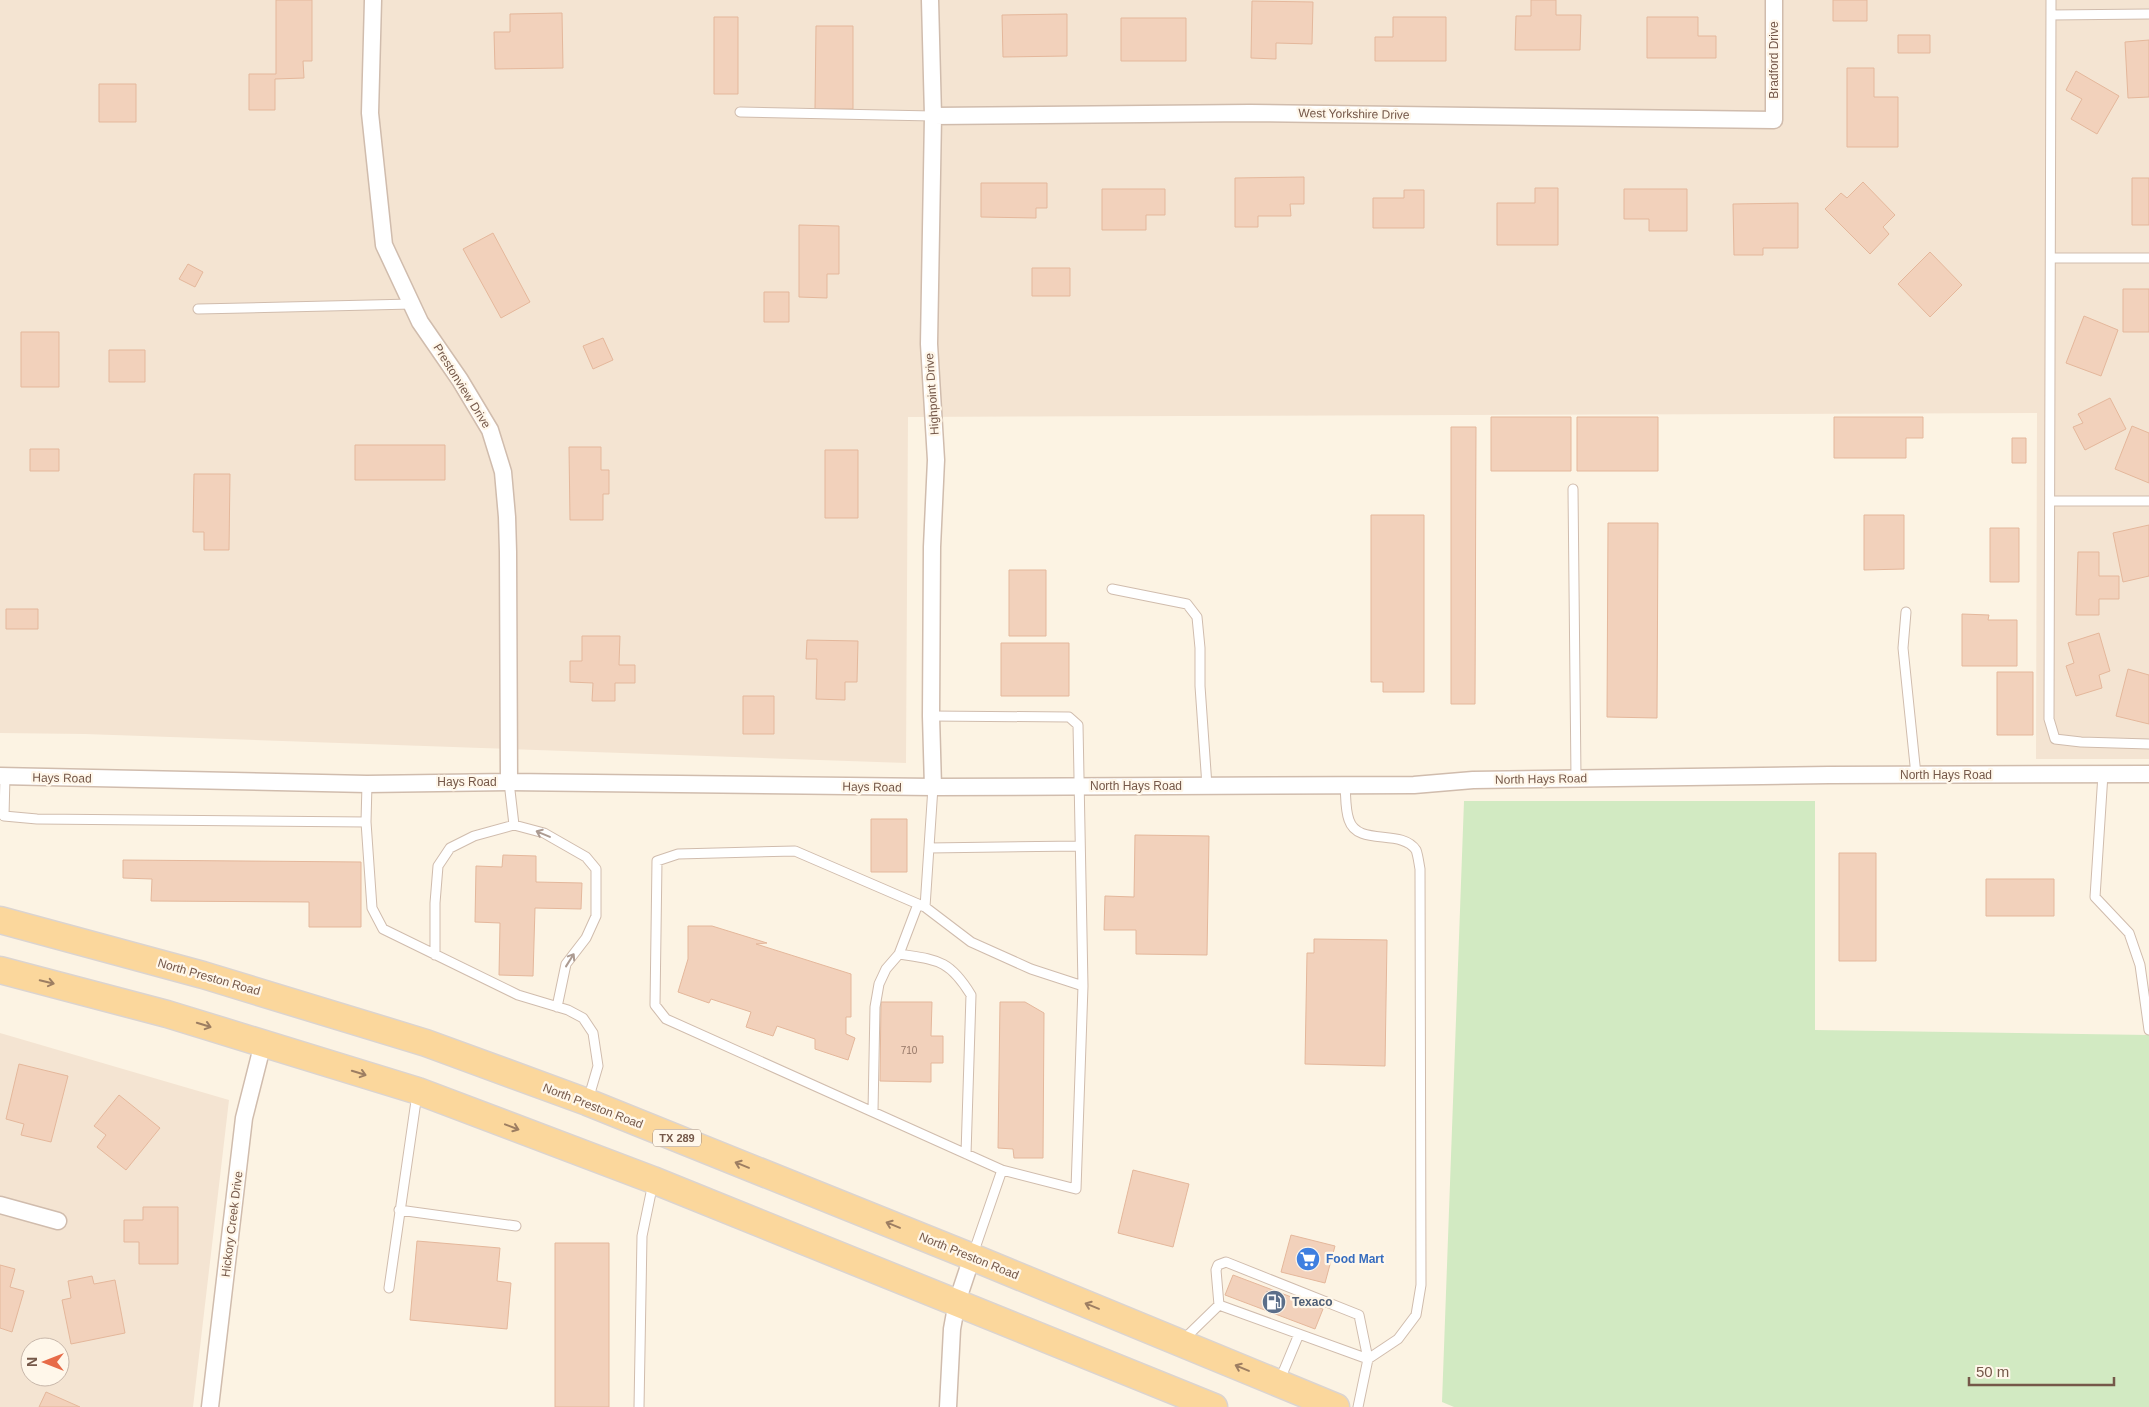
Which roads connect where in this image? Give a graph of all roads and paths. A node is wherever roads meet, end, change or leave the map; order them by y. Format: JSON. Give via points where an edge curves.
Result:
{"nodes":[{"id":1,"x":373,"y":0,"type":"edge"},
{"id":2,"x":930,"y":0,"type":"edge"},
{"id":3,"x":1774,"y":0,"type":"edge"},
{"id":4,"x":2051,"y":0,"type":"edge"},
{"id":5,"x":2149,"y":14,"type":"edge"},
{"id":6,"x":2051,"y":15,"type":"junction"},
{"id":7,"x":740,"y":112,"type":"dead end"},
{"id":8,"x":934,"y":116,"type":"junction"},
{"id":9,"x":1774,"y":120,"type":"joint"},
{"id":10,"x":2050,"y":258,"type":"junction"},
{"id":11,"x":2149,"y":258,"type":"edge"},
{"id":12,"x":412,"y":304,"type":"junction"},
{"id":13,"x":198,"y":309,"type":"dead end"},
{"id":14,"x":1573,"y":490,"type":"dead end"},
{"id":15,"x":2050,"y":501,"type":"junction"},
{"id":16,"x":2149,"y":501,"type":"edge"},
{"id":17,"x":1112,"y":589,"type":"dead end"},
{"id":18,"x":1906,"y":612,"type":"dead end"},
{"id":19,"x":931,"y":716,"type":"junction"},
{"id":20,"x":2149,"y":744,"type":"edge"},
{"id":21,"x":2103,"y":774,"type":"junction"},
{"id":22,"x":2149,"y":774,"type":"edge"},
{"id":23,"x":1916,"y":775,"type":"junction"},
{"id":24,"x":2,"y":776,"type":"edge"},
{"id":25,"x":1576,"y":778,"type":"junction"},
{"id":26,"x":509,"y":782,"type":"junction"},
{"id":27,"x":367,"y":784,"type":"junction"},
{"id":28,"x":1345,"y":785,"type":"junction"},
{"id":29,"x":1079,"y":786,"type":"junction"},
{"id":30,"x":1207,"y":786,"type":"junction"},
{"id":31,"x":933,"y":787,"type":"junction"},
{"id":32,"x":366,"y":822,"type":"junction"},
{"id":33,"x":514,"y":824,"type":"junction"},
{"id":34,"x":1080,"y":846,"type":"junction"},
{"id":35,"x":929,"y":848,"type":"junction"},
{"id":36,"x":922,"y":905,"type":"junction"},
{"id":37,"x":0,"y":920,"type":"edge"},
{"id":38,"x":899,"y":954,"type":"junction"},
{"id":39,"x":435,"y":955,"type":"junction"},
{"id":40,"x":0,"y":970,"type":"edge"},
{"id":41,"x":1083,"y":986,"type":"junction"},
{"id":42,"x":557,"y":1007,"type":"junction"},
{"id":43,"x":2149,"y":1030,"type":"edge"},
{"id":44,"x":263,"y":1043,"type":"junction"},
{"id":45,"x":418,"y":1091,"type":"junction"},
{"id":46,"x":587,"y":1102,"type":"junction"},
{"id":47,"x":873,"y":1111,"type":"junction"},
{"id":48,"x":966,"y":1154,"type":"junction"},
{"id":49,"x":1002,"y":1170,"type":"junction"},
{"id":50,"x":653,"y":1180,"type":"junction"},
{"id":51,"x":0,"y":1205,"type":"edge"},
{"id":52,"x":399,"y":1210,"type":"junction"},
{"id":53,"x":58,"y":1221,"type":"dead end"},
{"id":54,"x":516,"y":1226,"type":"dead end"},
{"id":55,"x":972,"y":1257,"type":"junction"},
{"id":56,"x":389,"y":1288,"type":"dead end"},
{"id":57,"x":957,"y":1302,"type":"junction"},
{"id":58,"x":1219,"y":1305,"type":"junction"},
{"id":59,"x":1299,"y":1334,"type":"junction"},
{"id":60,"x":1181,"y":1343,"type":"junction"},
{"id":61,"x":1368,"y":1359,"type":"junction"},
{"id":62,"x":1279,"y":1384,"type":"junction"},
{"id":63,"x":210,"y":1407,"type":"edge"},
{"id":64,"x":639,"y":1407,"type":"edge"},
{"id":65,"x":948,"y":1407,"type":"edge"},
{"id":66,"x":1214,"y":1407,"type":"edge"},
{"id":67,"x":1336,"y":1407,"type":"edge"},
{"id":68,"x":1358,"y":1407,"type":"edge"}],
"edges":[{"from":1,"to":12,"type":"street","name":"Prestonview Drive","via":[[370,112],[384,245]]},
{"from":2,"to":8,"type":"street","name":"Highpoint Drive"},
{"from":3,"to":9,"type":"street","name":"Bradford Drive"},
{"from":4,"to":6,"type":"lane"},
{"from":5,"to":6,"type":"lane"},
{"from":6,"to":10,"type":"lane"},
{"from":7,"to":8,"type":"lane"},
{"from":8,"to":9,"type":"street","name":"West Yorkshire Drive","via":[[1250,113]]},
{"from":8,"to":19,"type":"street","name":"Highpoint Drive","via":[[929,344],[936,460]]},
{"from":10,"to":11,"type":"lane"},
{"from":10,"to":15,"type":"lane"},
{"from":12,"to":13,"type":"lane"},
{"from":12,"to":26,"type":"street","name":"Prestonview Drive","via":[[420,322],[490,430],[502,472],[508,552]]},
{"from":14,"to":25,"type":"lane"},
{"from":15,"to":16,"type":"lane"},
{"from":15,"to":20,"type":"lane","via":[[2049,719],[2055,739]]},
{"from":17,"to":30,"type":"lane","via":[[1187,604],[1197,616]]},
{"from":18,"to":23,"type":"lane","via":[[1903,648]]},
{"from":19,"to":29,"type":"lane","via":[[1069,717],[1078,725]]},
{"from":19,"to":31,"type":"street","name":"Highpoint Drive"},
{"from":21,"to":22,"type":"street","name":"North Hays Road"},
{"from":21,"to":23,"type":"street","name":"North Hays Road"},
{"from":21,"to":43,"type":"lane","via":[[2095,897],[2128,933],[2140,965]]},
{"from":23,"to":25,"type":"street","name":"North Hays Road"},
{"from":24,"to":27,"type":"street","name":"Hays Road"},
{"from":24,"to":32,"type":"lane","via":[[4,816]]},
{"from":25,"to":28,"type":"street","name":"North Hays Road"},
{"from":26,"to":27,"type":"street","name":"Hays Road"},
{"from":26,"to":31,"type":"street","name":"Hays Road"},
{"from":26,"to":33,"type":"lane"},
{"from":27,"to":32,"type":"lane"},
{"from":28,"to":30,"type":"street","name":"North Hays Road"},
{"from":28,"to":61,"type":"lane","via":[[1349,819],[1354,829],[1372,836],[1403,841],[1416,850],[1420,869],[1421,1285],[1416,1315],[1398,1338]]},
{"from":29,"to":30,"type":"street","name":"North Hays Road"},
{"from":29,"to":31,"type":"street","name":"North Hays Road"},
{"from":29,"to":34,"type":"lane"},
{"from":31,"to":35,"type":"lane"},
{"from":32,"to":39,"type":"lane","via":[[372,908],[379,922],[383,929]]},
{"from":33,"to":39,"type":"lane","via":[[474,836],[450,848],[438,866]]},
{"from":42,"to":33,"type":"lane","one_way":true,"via":[[566,964],[586,938],[596,916],[596,870],[586,857],[544,833]]},
{"from":34,"to":35,"type":"lane"},
{"from":34,"to":41,"type":"lane"},
{"from":35,"to":36,"type":"lane"},
{"from":36,"to":38,"type":"lane"},
{"from":36,"to":41,"type":"lane","via":[[971,942],[1031,969]]},
{"from":36,"to":47,"type":"lane","via":[[795,851],[678,854],[657,860],[655,1005],[666,1019]]},
{"from":37,"to":46,"type":"main road","name":"North Preston Road","number":"TX 289","via":[[194,972],[426,1043]]},
{"from":38,"to":47,"type":"lane","via":[[879,984]]},
{"from":38,"to":48,"type":"lane","via":[[934,959],[947,965],[961,978],[971,995]]},
{"from":39,"to":42,"type":"lane","via":[[518,995]]},
{"from":40,"to":44,"type":"main road","one_way":true},
{"from":41,"to":49,"type":"lane","via":[[1076,1189]]},
{"from":42,"to":46,"type":"lane","via":[[583,1018],[593,1033],[598,1066]]},
{"from":44,"to":45,"type":"main road","one_way":true},
{"from":44,"to":63,"type":"street","name":"Hickory Creek Drive","via":[[244,1118]]},
{"from":45,"to":50,"type":"main road","one_way":true},
{"from":45,"to":52,"type":"lane"},
{"from":55,"to":46,"type":"main road","name":"North Preston Road","number":"TX 289","one_way":true},
{"from":47,"to":48,"type":"lane"},
{"from":48,"to":49,"type":"lane"},
{"from":49,"to":55,"type":"lane"},
{"from":50,"to":57,"type":"main road"},
{"from":50,"to":64,"type":"lane","via":[[642,1236]]},
{"from":51,"to":53,"type":"street"},
{"from":52,"to":54,"type":"lane"},
{"from":52,"to":56,"type":"lane"},
{"from":55,"to":57,"type":"street"},
{"from":60,"to":55,"type":"main road","name":"North Preston Road","number":"TX 289","one_way":true},
{"from":57,"to":65,"type":"street"},
{"from":57,"to":66,"type":"main road"},
{"from":58,"to":59,"type":"lane"},
{"from":58,"to":60,"type":"lane"},
{"from":58,"to":61,"type":"lane","via":[[1216,1270],[1218,1265],[1226,1262],[1359,1315]]},
{"from":59,"to":61,"type":"lane"},
{"from":59,"to":62,"type":"lane"},
{"from":62,"to":60,"type":"main road","name":"North Preston Road","number":"TX 289","one_way":true},
{"from":61,"to":68,"type":"lane"},
{"from":62,"to":67,"type":"main road","name":"North Preston Road","number":"TX 289"}]}
